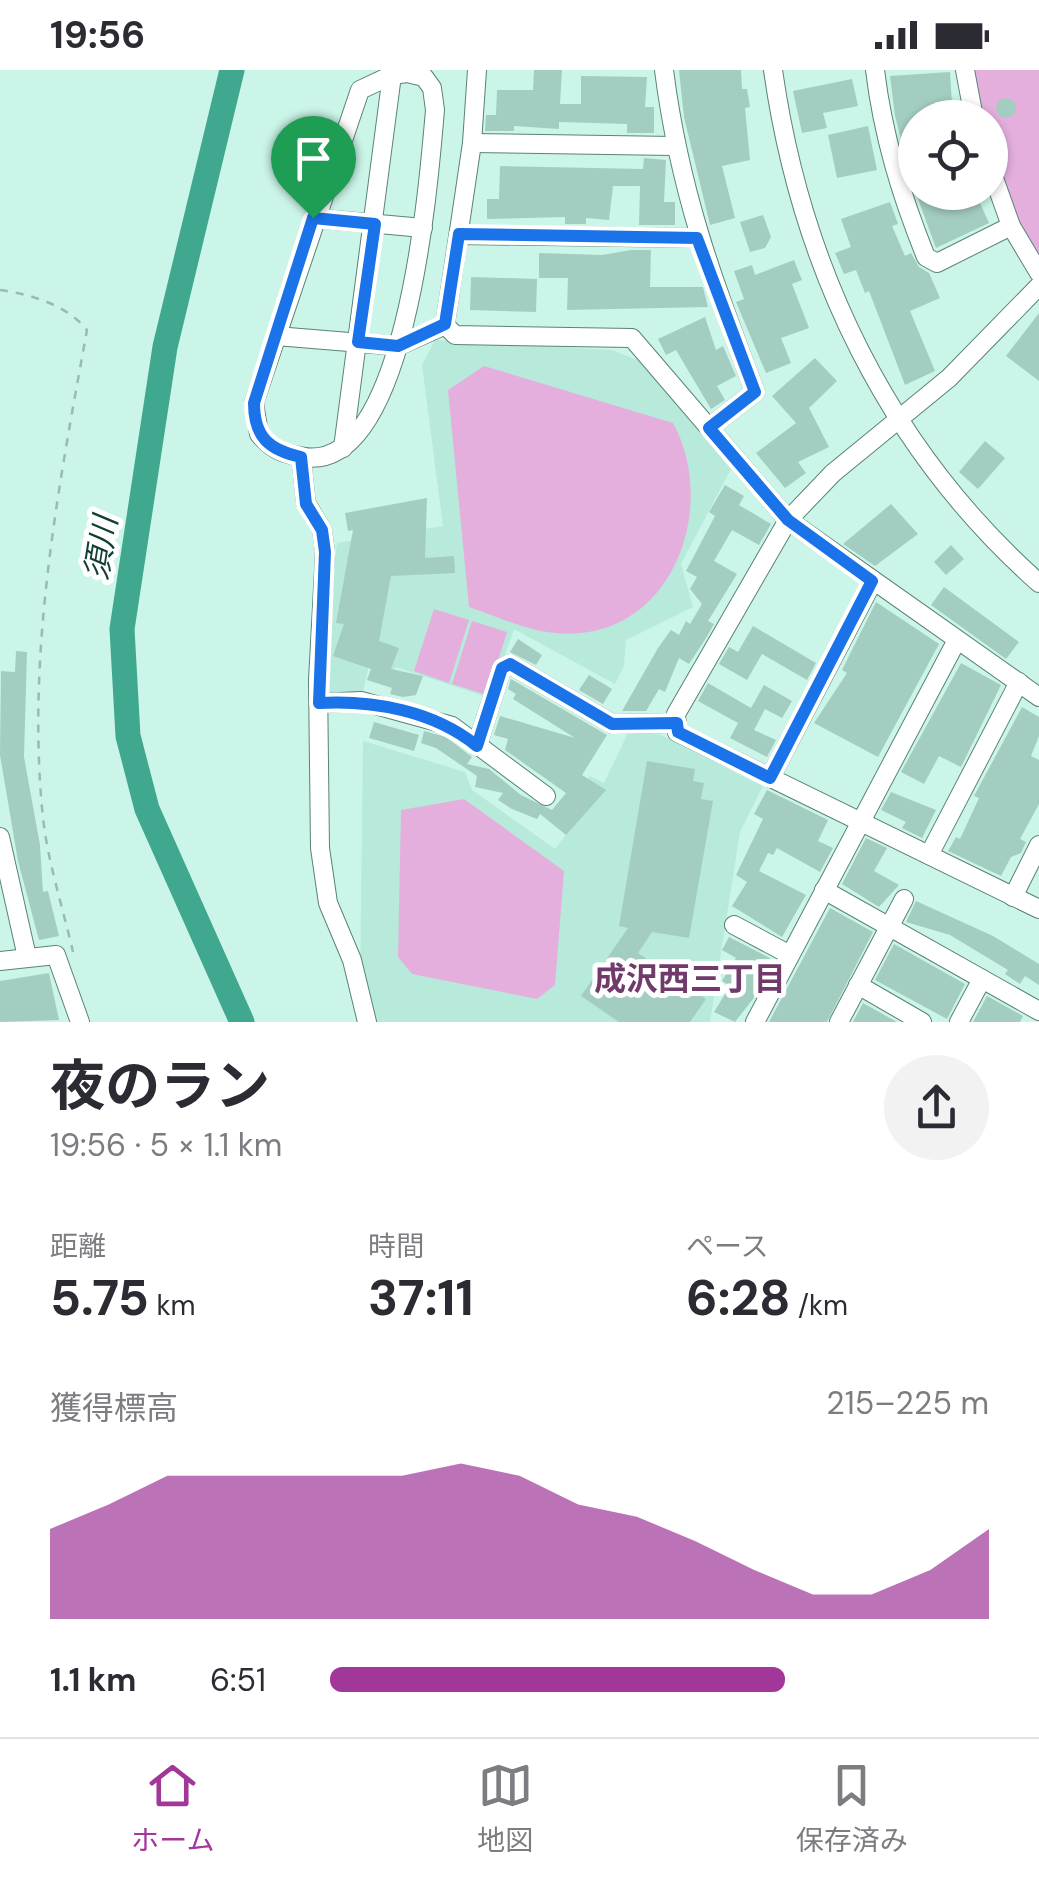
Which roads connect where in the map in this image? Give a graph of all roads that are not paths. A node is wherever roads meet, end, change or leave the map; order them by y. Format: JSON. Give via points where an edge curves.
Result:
{"nodes":[{"id":1,"x":477,"y":70,"type":"edge"},
{"id":2,"x":664,"y":70,"type":"edge"},
{"id":3,"x":773,"y":70,"type":"edge"},
{"id":4,"x":875,"y":70,"type":"edge"},
{"id":5,"x":965,"y":70,"type":"edge"},
{"id":6,"x":392,"y":74,"type":"junction"},
{"id":7,"x":971,"y":100,"type":"edge"},
{"id":8,"x":472,"y":143,"type":"junction"},
{"id":9,"x":674,"y":146,"type":"junction"},
{"id":10,"x":1005,"y":210,"type":"edge"},
{"id":11,"x":313,"y":218,"type":"junction"},
{"id":12,"x":375,"y":224,"type":"junction"},
{"id":13,"x":1011,"y":226,"type":"junction"},
{"id":14,"x":422,"y":228,"type":"junction"},
{"id":15,"x":459,"y":234,"type":"junction"},
{"id":16,"x":697,"y":238,"type":"junction"},
{"id":17,"x":1039,"y":273,"type":"edge"},
{"id":18,"x":1039,"y":286,"type":"edge"},
{"id":19,"x":445,"y":324,"type":"junction"},
{"id":20,"x":276,"y":336,"type":"junction"},
{"id":21,"x":358,"y":342,"type":"junction"},
{"id":22,"x":398,"y":346,"type":"junction"},
{"id":23,"x":896,"y":420,"type":"junction"},
{"id":24,"x":709,"y":428,"type":"junction"},
{"id":25,"x":343,"y":448,"type":"junction"},
{"id":26,"x":301,"y":457,"type":"junction"},
{"id":27,"x":788,"y":520,"type":"junction"},
{"id":28,"x":872,"y":581,"type":"junction"},
{"id":29,"x":1039,"y":582,"type":"edge"},
{"id":30,"x":957,"y":640,"type":"junction"},
{"id":31,"x":1018,"y":682,"type":"junction"},
{"id":32,"x":1039,"y":697,"type":"edge"},
{"id":33,"x":319,"y":703,"type":"junction"},
{"id":34,"x":677,"y":723,"type":"junction"},
{"id":35,"x":477,"y":746,"type":"junction"},
{"id":36,"x":770,"y":778,"type":"junction"},
{"id":37,"x":546,"y":796,"type":"dead end"},
{"id":38,"x":860,"y":823,"type":"junction"},
{"id":39,"x":0,"y":838,"type":"edge"},
{"id":40,"x":1039,"y":844,"type":"edge"},
{"id":41,"x":929,"y":855,"type":"junction"},
{"id":42,"x":4,"y":888,"type":"edge"},
{"id":43,"x":824,"y":890,"type":"junction"},
{"id":44,"x":1013,"y":897,"type":"junction"},
{"id":45,"x":904,"y":900,"type":"dead end"},
{"id":46,"x":1039,"y":910,"type":"edge"},
{"id":47,"x":734,"y":925,"type":"dead end"},
{"id":48,"x":889,"y":927,"type":"junction"},
{"id":49,"x":790,"y":955,"type":"junction"},
{"id":50,"x":27,"y":957,"type":"junction"},
{"id":51,"x":0,"y":961,"type":"edge"},
{"id":52,"x":982,"y":979,"type":"junction"},
{"id":53,"x":858,"y":985,"type":"junction"},
{"id":54,"x":1039,"y":1011,"type":"edge"},
{"id":55,"x":80,"y":1022,"type":"edge"},
{"id":56,"x":366,"y":1022,"type":"edge"},
{"id":57,"x":755,"y":1022,"type":"edge"},
{"id":58,"x":839,"y":1022,"type":"edge"},
{"id":59,"x":922,"y":1022,"type":"edge"},
{"id":60,"x":959,"y":1022,"type":"edge"}],
"edges":[{"from":1,"to":8,"type":"street"},
{"from":2,"to":9,"type":"street"},
{"from":3,"to":23,"type":"street","via":[[808,231],[840,313]]},
{"from":4,"to":13,"type":"street","via":[[902,198],[926,257],[937,262]]},
{"from":5,"to":7,"type":"street"},
{"from":6,"to":11,"type":"street","via":[[360,90],[353,102]]},
{"from":6,"to":12,"type":"street"},
{"from":6,"to":14,"type":"street","via":[[424,77],[432,88],[436,110]]},
{"from":8,"to":9,"type":"street"},
{"from":8,"to":15,"type":"street"},
{"from":9,"to":16,"type":"street"},
{"from":10,"to":13,"type":"street"},
{"from":11,"to":12,"type":"street"},
{"from":11,"to":20,"type":"street"},
{"from":12,"to":14,"type":"street"},
{"from":12,"to":21,"type":"street"},
{"from":13,"to":17,"type":"street"},
{"from":14,"to":22,"type":"street"},
{"from":15,"to":16,"type":"street"},
{"from":15,"to":19,"type":"street"},
{"from":16,"to":24,"type":"street","via":[[755,392]]},
{"from":18,"to":23,"type":"street","via":[[949,378]]},
{"from":19,"to":22,"type":"street"},
{"from":19,"to":24,"type":"street","via":[[455,335],[632,338]]},
{"from":20,"to":21,"type":"street"},
{"from":20,"to":26,"type":"street","via":[[254,423],[275,450]]},
{"from":21,"to":22,"type":"street"},
{"from":21,"to":25,"type":"street"},
{"from":22,"to":25,"type":"street","via":[[368,416]]},
{"from":23,"to":27,"type":"street"},
{"from":23,"to":29,"type":"street","via":[[948,491]]},
{"from":24,"to":27,"type":"street"},
{"from":25,"to":26,"type":"street"},
{"from":26,"to":33,"type":"street","via":[[306,504],[322,530],[325,552]]},
{"from":27,"to":28,"type":"street"},
{"from":27,"to":34,"type":"street","via":[[676,714]]},
{"from":28,"to":30,"type":"street"},
{"from":28,"to":36,"type":"street"},
{"from":30,"to":31,"type":"street"},
{"from":30,"to":38,"type":"street"},
{"from":31,"to":32,"type":"street"},
{"from":31,"to":41,"type":"street"},
{"from":33,"to":35,"type":"street","via":[[362,701],[452,726]]},
{"from":33,"to":56,"type":"street","via":[[320,848],[328,903],[352,960]]},
{"from":34,"to":35,"type":"street","via":[[612,724],[510,664],[502,668]]},
{"from":34,"to":36,"type":"street","via":[[678,732]]},
{"from":35,"to":37,"type":"street"},
{"from":36,"to":38,"type":"street"},
{"from":38,"to":41,"type":"street"},
{"from":38,"to":43,"type":"street"},
{"from":39,"to":42,"type":"street"},
{"from":40,"to":44,"type":"street"},
{"from":41,"to":44,"type":"street"},
{"from":42,"to":50,"type":"street"},
{"from":43,"to":48,"type":"street"},
{"from":43,"to":49,"type":"street"},
{"from":44,"to":46,"type":"street"},
{"from":45,"to":48,"type":"street"},
{"from":47,"to":49,"type":"street"},
{"from":48,"to":52,"type":"street"},
{"from":48,"to":53,"type":"street"},
{"from":49,"to":57,"type":"street"},
{"from":50,"to":51,"type":"street"},
{"from":50,"to":55,"type":"street","via":[[56,955]]},
{"from":52,"to":54,"type":"street"},
{"from":52,"to":60,"type":"street"},
{"from":53,"to":58,"type":"street"},
{"from":53,"to":59,"type":"street"}]}
